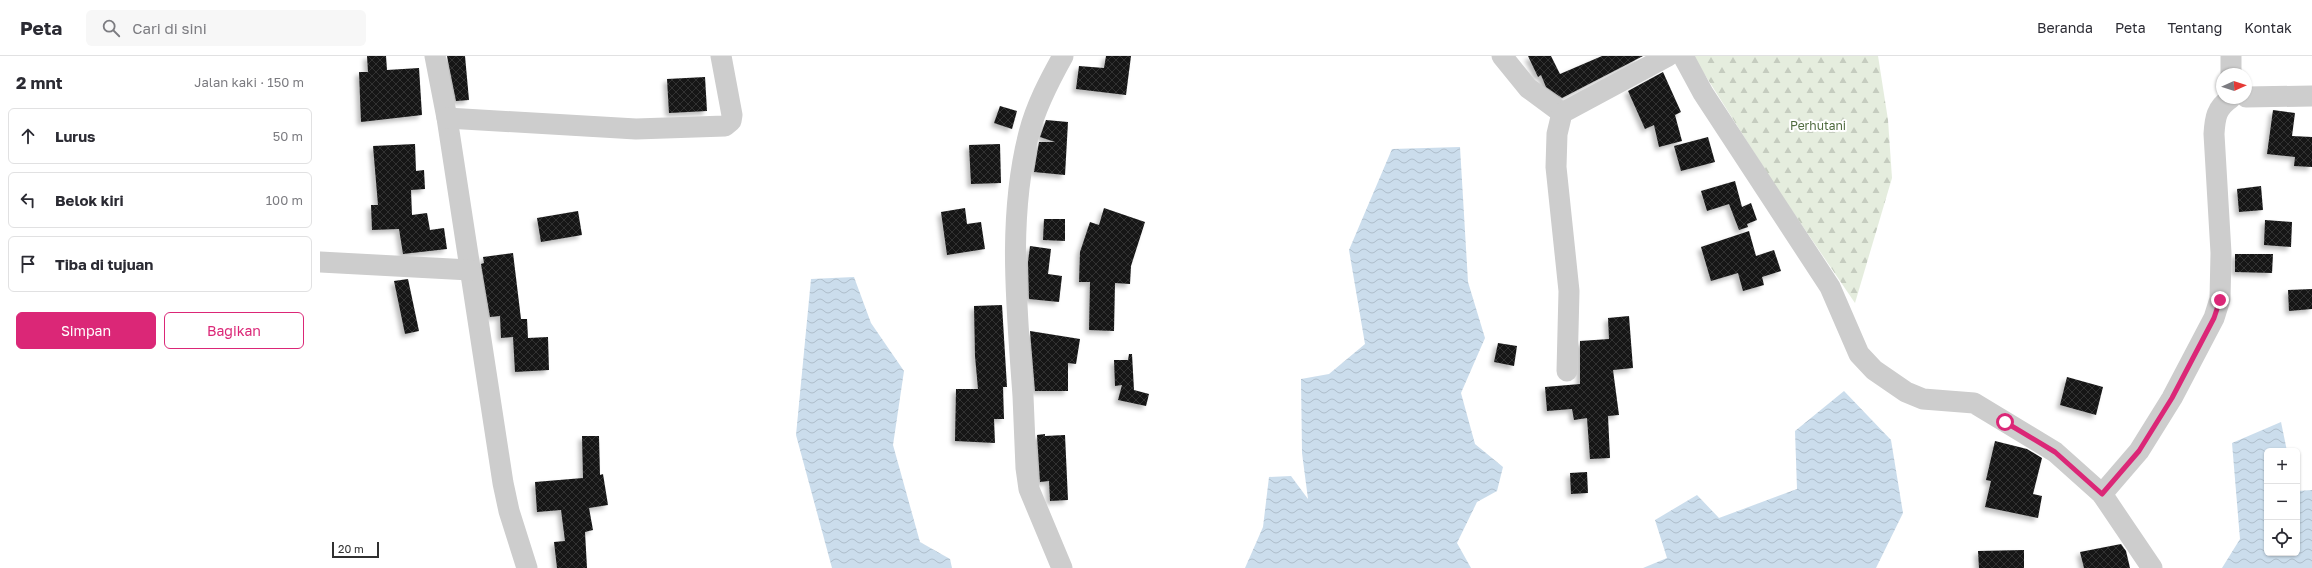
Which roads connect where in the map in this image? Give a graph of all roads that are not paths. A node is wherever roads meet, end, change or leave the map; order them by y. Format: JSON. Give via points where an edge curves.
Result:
{"nodes":[{"id":1,"x":436,"y":56,"type":"edge"},
{"id":2,"x":721,"y":56,"type":"edge"},
{"id":3,"x":1063,"y":56,"type":"edge"},
{"id":4,"x":1502,"y":56,"type":"edge"},
{"id":5,"x":1668,"y":56,"type":"edge"},
{"id":6,"x":1683,"y":56,"type":"edge"},
{"id":7,"x":2231,"y":56,"type":"edge"},
{"id":8,"x":2231,"y":68,"type":"edge"},
{"id":9,"x":2312,"y":96,"type":"edge"},
{"id":10,"x":2252,"y":97,"type":"edge"},
{"id":11,"x":2221,"y":104,"type":"edge"},
{"id":12,"x":1562,"y":113,"type":"junction"},
{"id":13,"x":447,"y":118,"type":"junction"},
{"id":14,"x":320,"y":262,"type":"edge"},
{"id":15,"x":470,"y":270,"type":"junction"},
{"id":16,"x":1567,"y":371,"type":"dead end"},
{"id":17,"x":2102,"y":494,"type":"junction"},
{"id":18,"x":527,"y":568,"type":"edge"},
{"id":19,"x":1062,"y":568,"type":"edge"},
{"id":20,"x":2152,"y":568,"type":"edge"}],
"edges":[{"from":1,"to":13,"type":"street"},
{"from":2,"to":13,"type":"street","via":[[732,115],[731,121],[725,126],[636,128]]},
{"from":3,"to":19,"type":"street","via":[[1044,90],[1029,132],[1015,226],[1018,332],[1027,475],[1029,489]]},
{"from":4,"to":12,"type":"street","via":[[1528,88]]},
{"from":5,"to":12,"type":"street"},
{"from":6,"to":17,"type":"street","via":[[1703,93],[1830,287],[1856,349],[1874,370],[1906,392],[1923,399],[1974,402],[2055,452]]},
{"from":7,"to":8,"type":"street"},
{"from":9,"to":10,"type":"street"},
{"from":11,"to":17,"type":"street","via":[[2215,115],[2214,134],[2221,253],[2220,300],[2214,318],[2172,398],[2139,451]]},
{"from":12,"to":16,"type":"street","via":[[1557,134],[1556,167],[1569,291]]},
{"from":13,"to":15,"type":"street"},
{"from":14,"to":15,"type":"street"},
{"from":15,"to":18,"type":"street","via":[[503,483]]},
{"from":17,"to":20,"type":"street"}]}
